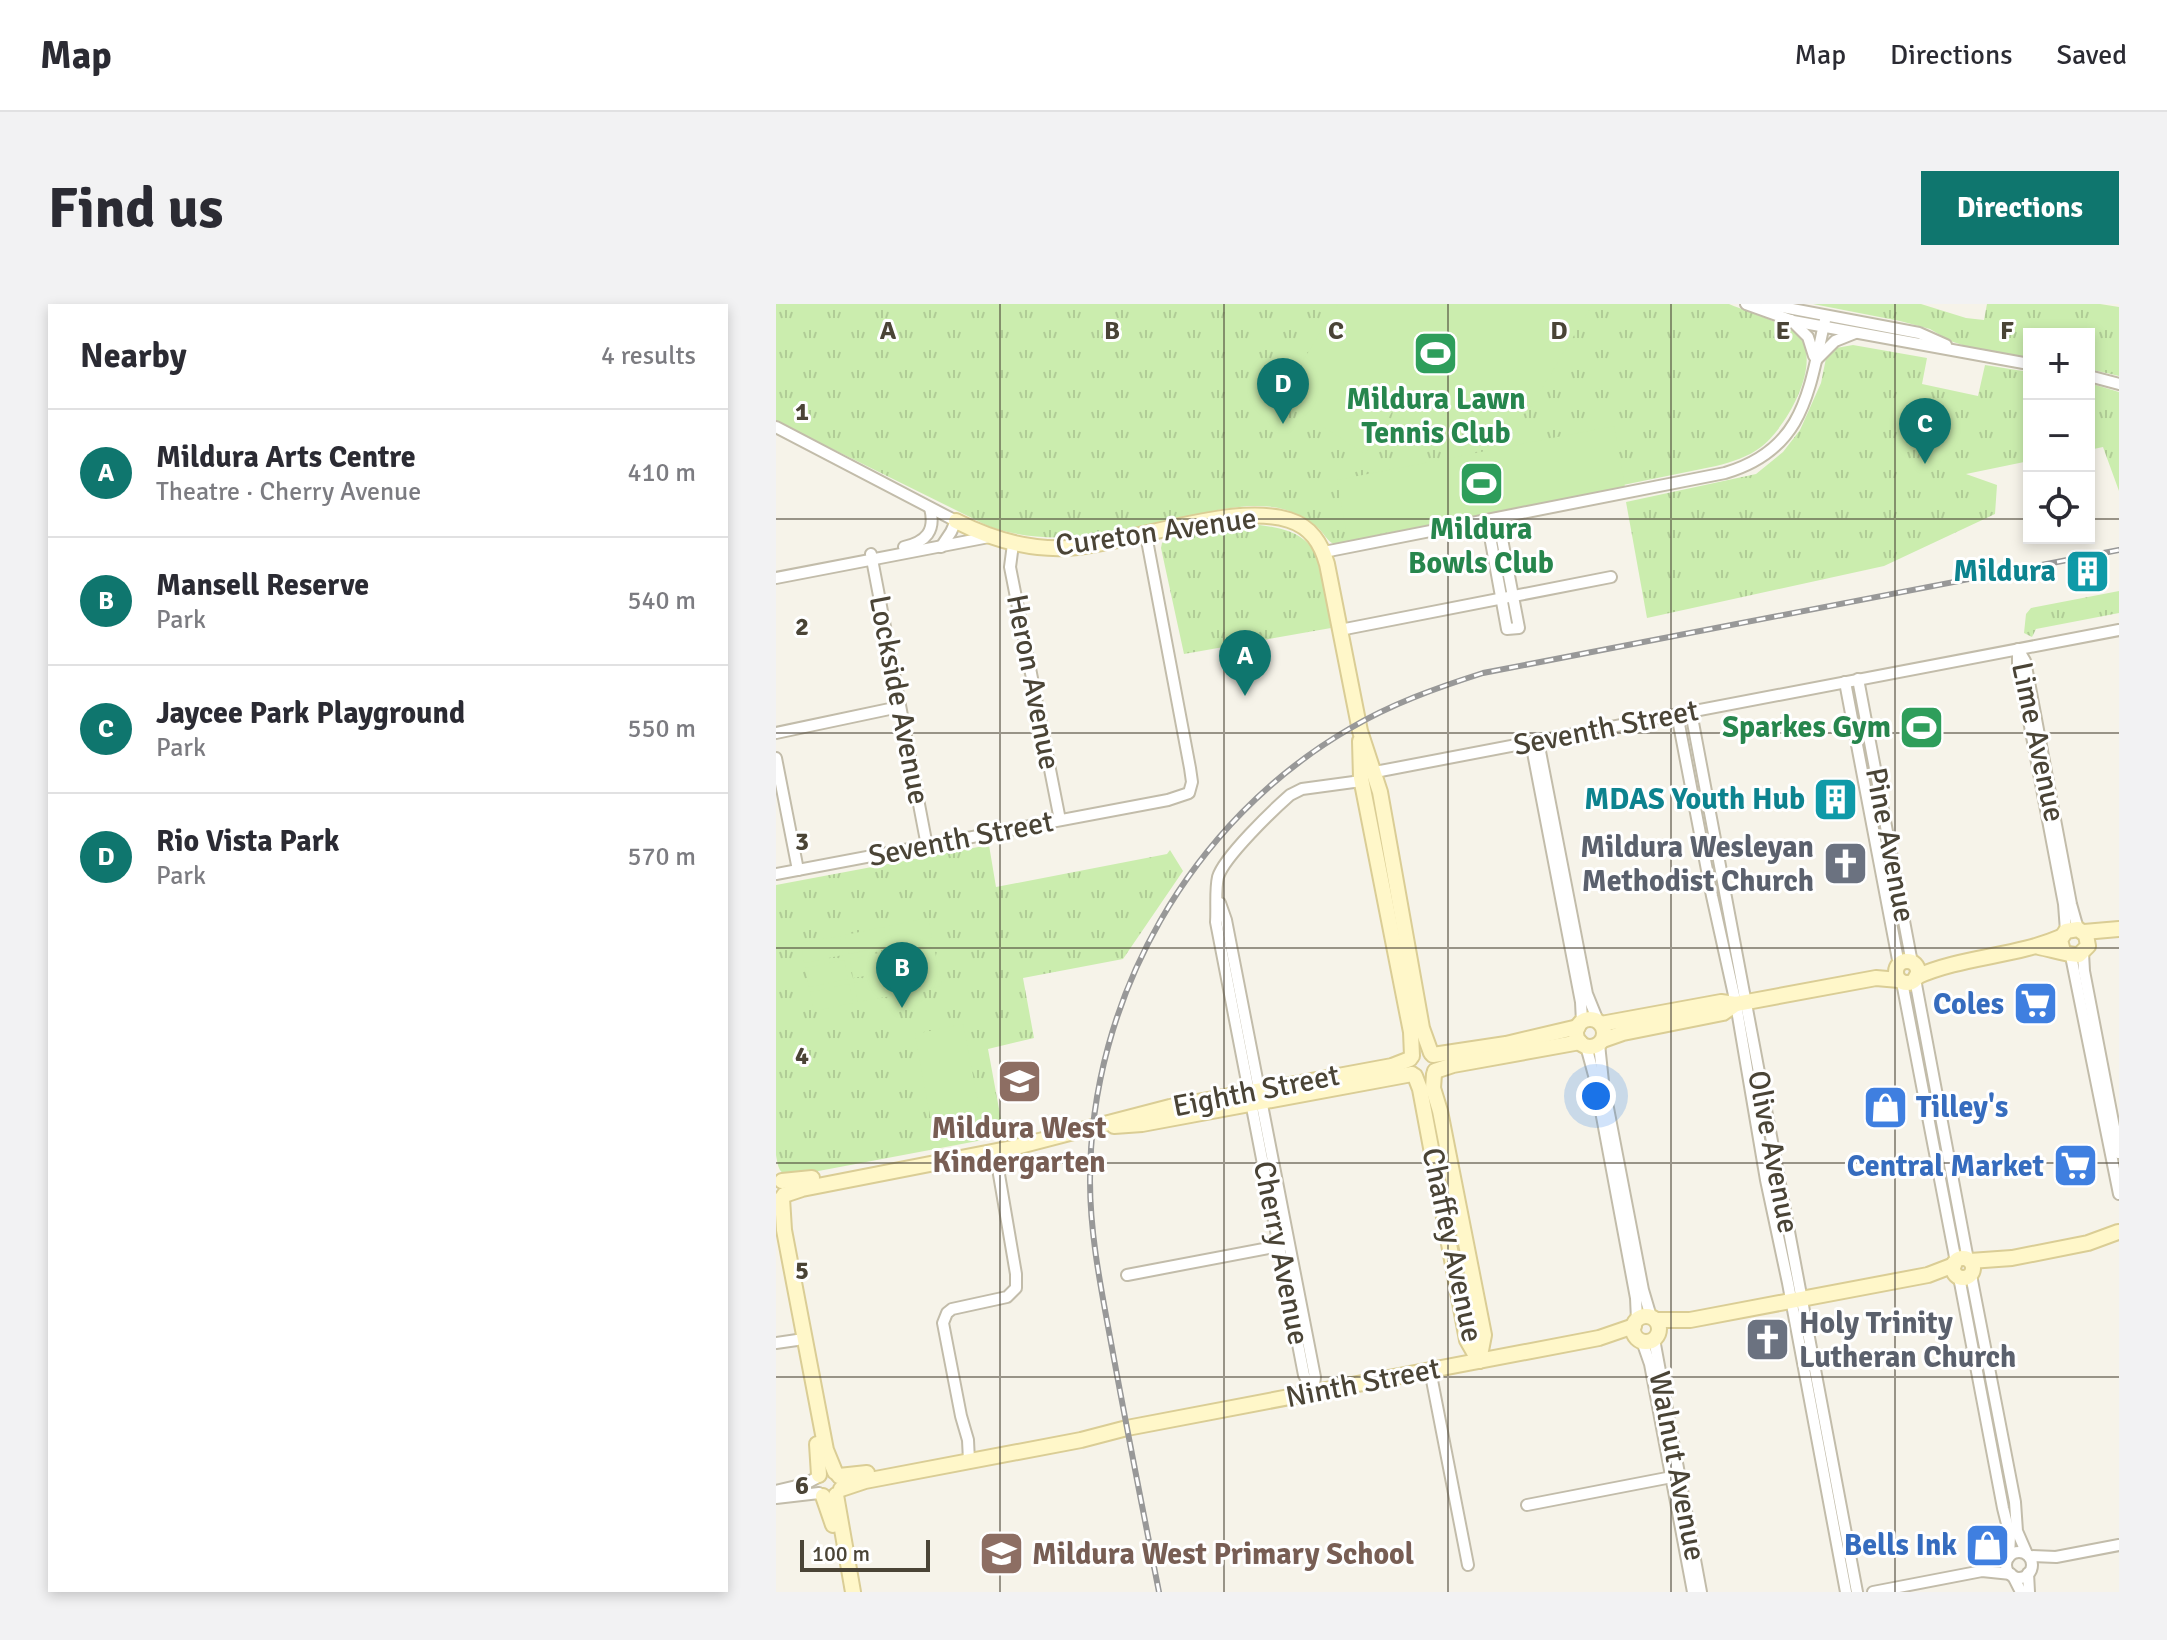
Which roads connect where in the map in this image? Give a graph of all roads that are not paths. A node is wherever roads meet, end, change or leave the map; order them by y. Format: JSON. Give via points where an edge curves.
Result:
{"nodes":[{"id":1,"x":1746,"y":304,"type":"edge"},
{"id":2,"x":1766,"y":304,"type":"edge"},
{"id":3,"x":1791,"y":320,"type":"junction"},
{"id":4,"x":1825,"y":321,"type":"junction"},
{"id":5,"x":1858,"y":332,"type":"junction"},
{"id":6,"x":1965,"y":353,"type":"junction"},
{"id":7,"x":1815,"y":362,"type":"junction"},
{"id":8,"x":2023,"y":363,"type":"edge"},
{"id":9,"x":2095,"y":378,"type":"edge"},
{"id":10,"x":2119,"y":384,"type":"edge"},
{"id":11,"x":776,"y":427,"type":"edge"},
{"id":12,"x":930,"y":508,"type":"junction"},
{"id":13,"x":1492,"y":519,"type":"junction"},
{"id":14,"x":956,"y":521,"type":"junction"},
{"id":15,"x":1146,"y":535,"type":"junction"},
{"id":16,"x":991,"y":537,"type":"junction"},
{"id":17,"x":1013,"y":544,"type":"junction"},
{"id":18,"x":941,"y":547,"type":"junction"},
{"id":19,"x":1324,"y":552,"type":"junction"},
{"id":20,"x":871,"y":557,"type":"junction"},
{"id":21,"x":776,"y":572,"type":"edge"},
{"id":22,"x":1611,"y":577,"type":"dead end"},
{"id":23,"x":776,"y":578,"type":"edge"},
{"id":24,"x":1507,"y":596,"type":"junction"},
{"id":25,"x":1340,"y":630,"type":"junction"},
{"id":26,"x":2119,"y":630,"type":"edge"},
{"id":27,"x":2018,"y":649,"type":"junction"},
{"id":28,"x":1858,"y":679,"type":"junction"},
{"id":29,"x":1845,"y":682,"type":"junction"},
{"id":30,"x":1861,"y":698,"type":"junction"},
{"id":31,"x":1848,"y":700,"type":"junction"},
{"id":32,"x":899,"y":707,"type":"junction"},
{"id":33,"x":1691,"y":712,"type":"junction"},
{"id":34,"x":1677,"y":714,"type":"junction"},
{"id":35,"x":776,"y":733,"type":"edge"},
{"id":36,"x":1535,"y":742,"type":"junction"},
{"id":37,"x":776,"y":758,"type":"edge"},
{"id":38,"x":1365,"y":776,"type":"junction"},
{"id":39,"x":1060,"y":820,"type":"junction"},
{"id":40,"x":927,"y":846,"type":"junction"},
{"id":41,"x":798,"y":870,"type":"junction"},
{"id":42,"x":776,"y":874,"type":"edge"},
{"id":43,"x":2119,"y":929,"type":"edge"},
{"id":44,"x":2119,"y":935,"type":"edge"},
{"id":45,"x":2074,"y":942,"type":"junction"},
{"id":46,"x":1405,"y":967,"type":"junction"},
{"id":47,"x":1906,"y":968,"type":"junction"},
{"id":48,"x":1740,"y":1004,"type":"junction"},
{"id":49,"x":1600,"y":1022,"type":"junction"},
{"id":50,"x":1588,"y":1037,"type":"junction"},
{"id":51,"x":1432,"y":1054,"type":"junction"},
{"id":52,"x":1412,"y":1066,"type":"junction"},
{"id":53,"x":1435,"y":1072,"type":"junction"},
{"id":54,"x":1256,"y":1096,"type":"junction"},
{"id":55,"x":1057,"y":1135,"type":"junction"},
{"id":56,"x":993,"y":1152,"type":"junction"},
{"id":57,"x":2119,"y":1153,"type":"edge"},
{"id":58,"x":1450,"y":1162,"type":"junction"},
{"id":59,"x":1434,"y":1165,"type":"junction"},
{"id":60,"x":1953,"y":1179,"type":"junction"},
{"id":61,"x":1941,"y":1181,"type":"junction"},
{"id":62,"x":779,"y":1186,"type":"edge"},
{"id":63,"x":2119,"y":1194,"type":"edge"},
{"id":64,"x":776,"y":1229,"type":"edge"},
{"id":65,"x":2119,"y":1231,"type":"edge"},
{"id":66,"x":1290,"y":1243,"type":"junction"},
{"id":67,"x":2088,"y":1243,"type":"junction"},
{"id":68,"x":2119,"y":1243,"type":"edge"},
{"id":69,"x":1278,"y":1246,"type":"junction"},
{"id":70,"x":1469,"y":1264,"type":"junction"},
{"id":71,"x":1453,"y":1267,"type":"junction"},
{"id":72,"x":1963,"y":1268,"type":"junction"},
{"id":73,"x":1127,"y":1275,"type":"dead end"},
{"id":74,"x":1796,"y":1300,"type":"junction"},
{"id":75,"x":1646,"y":1329,"type":"junction"},
{"id":76,"x":797,"y":1337,"type":"junction"},
{"id":77,"x":776,"y":1342,"type":"edge"},
{"id":78,"x":1479,"y":1361,"type":"junction"},
{"id":79,"x":1430,"y":1370,"type":"junction"},
{"id":80,"x":1991,"y":1383,"type":"junction"},
{"id":81,"x":1979,"y":1385,"type":"junction"},
{"id":82,"x":1313,"y":1392,"type":"junction"},
{"id":83,"x":968,"y":1456,"type":"junction"},
{"id":84,"x":818,"y":1476,"type":"junction"},
{"id":85,"x":1675,"y":1476,"type":"junction"},
{"id":86,"x":832,"y":1487,"type":"junction"},
{"id":87,"x":776,"y":1491,"type":"edge"},
{"id":88,"x":776,"y":1498,"type":"edge"},
{"id":89,"x":1527,"y":1505,"type":"dead end"},
{"id":90,"x":2119,"y":1545,"type":"edge"},
{"id":91,"x":2028,"y":1555,"type":"junction"},
{"id":92,"x":2056,"y":1557,"type":"junction"},
{"id":93,"x":2008,"y":1558,"type":"junction"},
{"id":94,"x":1468,"y":1565,"type":"dead end"},
{"id":95,"x":1982,"y":1571,"type":"junction"},
{"id":96,"x":2029,"y":1572,"type":"junction"},
{"id":97,"x":2012,"y":1575,"type":"junction"},
{"id":98,"x":846,"y":1592,"type":"edge"},
{"id":99,"x":853,"y":1592,"type":"edge"},
{"id":100,"x":1693,"y":1592,"type":"edge"},
{"id":101,"x":1701,"y":1592,"type":"edge"},
{"id":102,"x":1846,"y":1592,"type":"edge"},
{"id":103,"x":1857,"y":1592,"type":"edge"},
{"id":104,"x":1873,"y":1592,"type":"edge"},
{"id":105,"x":2021,"y":1592,"type":"edge"},
{"id":106,"x":2029,"y":1592,"type":"edge"}],
"edges":[{"from":1,"to":3,"type":"street"},
{"from":2,"to":4,"type":"street"},
{"from":3,"to":4,"type":"street"},
{"from":3,"to":7,"type":"street","via":[[1808,337]]},
{"from":4,"to":5,"type":"street"},
{"from":4,"to":6,"type":"street","via":[[1919,333]]},
{"from":4,"to":7,"type":"street"},
{"from":5,"to":6,"type":"street"},
{"from":5,"to":7,"type":"street","via":[[1835,341]]},
{"from":6,"to":8,"type":"street"},
{"from":7,"to":13,"type":"street","via":[[1797,421],[1752,465]]},
{"from":9,"to":10,"type":"street"},
{"from":11,"to":12,"type":"street","name":"Cureton Avenue"},
{"from":12,"to":14,"type":"street","name":"Cureton Avenue"},
{"from":12,"to":20,"type":"street","via":[[933,525],[924,540]]},
{"from":13,"to":19,"type":"street"},
{"from":13,"to":24,"type":"street"},
{"from":14,"to":16,"type":"street","name":"Cureton Avenue"},
{"from":14,"to":18,"type":"street"},
{"from":15,"to":17,"type":"street","name":"Cureton Avenue","via":[[1065,548]]},
{"from":15,"to":19,"type":"street","name":"Cureton Avenue","via":[[1235,517],[1276,518],[1305,528]]},
{"from":15,"to":39,"type":"street","name":"Seventh Street","via":[[1191,791]]},
{"from":16,"to":17,"type":"street","name":"Cureton Avenue"},
{"from":16,"to":18,"type":"street"},
{"from":17,"to":39,"type":"street","name":"Heron Avenue","via":[[1010,567]]},
{"from":18,"to":20,"type":"street"},
{"from":19,"to":25,"type":"street","name":"Chaffey Avenue"},
{"from":20,"to":21,"type":"street"},
{"from":20,"to":23,"type":"street"},
{"from":20,"to":32,"type":"street","name":"Lockside Avenue"},
{"from":22,"to":24,"type":"street"},
{"from":24,"to":25,"type":"street"},
{"from":25,"to":38,"type":"street","name":"Chaffey Avenue"},
{"from":26,"to":27,"type":"street","name":"Seventh Street"},
{"from":27,"to":28,"type":"street","name":"Seventh Street"},
{"from":27,"to":45,"type":"street","name":"Lime Avenue"},
{"from":28,"to":29,"type":"street","name":"Seventh Street"},
{"from":28,"to":30,"type":"street","name":"Pine Avenue"},
{"from":29,"to":31,"type":"street","name":"Pine Avenue"},
{"from":29,"to":33,"type":"street","name":"Seventh Street"},
{"from":30,"to":31,"type":"street"},
{"from":30,"to":47,"type":"street","name":"Pine Avenue"},
{"from":31,"to":47,"type":"street","name":"Pine Avenue"},
{"from":32,"to":35,"type":"street"},
{"from":32,"to":40,"type":"street","name":"Lockside Avenue"},
{"from":33,"to":34,"type":"street","name":"Seventh Street"},
{"from":33,"to":48,"type":"street","name":"Olive Avenue"},
{"from":34,"to":36,"type":"street","name":"Seventh Street"},
{"from":34,"to":48,"type":"street","name":"Olive Avenue","via":[[1712,896]]},
{"from":36,"to":38,"type":"street","name":"Seventh Street"},
{"from":36,"to":49,"type":"street","via":[[1587,994]]},
{"from":36,"to":50,"type":"street","name":"Walnut Avenue"},
{"from":37,"to":41,"type":"street"},
{"from":38,"to":46,"type":"street","name":"Chaffey Avenue"},
{"from":38,"to":54,"type":"street","name":"Cherry Avenue","via":[[1296,791],[1222,868],[1216,922]]},
{"from":39,"to":40,"type":"street","name":"Seventh Street"},
{"from":40,"to":41,"type":"street","name":"Seventh Street"},
{"from":41,"to":42,"type":"street","name":"Seventh Street"},
{"from":43,"to":45,"type":"street"},
{"from":44,"to":45,"type":"street"},
{"from":45,"to":47,"type":"street"},
{"from":45,"to":57,"type":"street","name":"Lime Avenue"},
{"from":45,"to":63,"type":"street","name":"Lime Avenue"},
{"from":46,"to":51,"type":"street","name":"Chaffey Avenue"},
{"from":46,"to":52,"type":"street","name":"Chaffey Avenue"},
{"from":47,"to":48,"type":"street"},
{"from":47,"to":60,"type":"street","name":"Pine Avenue"},
{"from":47,"to":61,"type":"street","name":"Pine Avenue"},
{"from":48,"to":49,"type":"street","via":[[1721,1002]]},
{"from":48,"to":50,"type":"street","via":[[1723,1013]]},
{"from":48,"to":74,"type":"street","name":"Olive Avenue","via":[[1766,1180]]},
{"from":49,"to":50,"type":"street","via":[[1604,1031]]},
{"from":50,"to":51,"type":"street"},
{"from":50,"to":53,"type":"street"},
{"from":50,"to":75,"type":"street","name":"Walnut Avenue"},
{"from":51,"to":52,"type":"street","via":[[1419,1051]]},
{"from":51,"to":53,"type":"street"},
{"from":52,"to":53,"type":"street","via":[[1427,1078]]},
{"from":52,"to":54,"type":"street","name":"Eighth Street"},
{"from":52,"to":59,"type":"street","name":"Chaffey Avenue"},
{"from":53,"to":58,"type":"street","name":"Chaffey Avenue","via":[[1434,1093]]},
{"from":54,"to":55,"type":"street","name":"Eighth Street","via":[[1138,1114]]},
{"from":54,"to":66,"type":"street","name":"Cherry Avenue"},
{"from":54,"to":69,"type":"street","name":"Cherry Avenue"},
{"from":55,"to":56,"type":"street","name":"Eighth Street"},
{"from":55,"to":62,"type":"street","name":"Eighth Street"},
{"from":56,"to":62,"type":"street","name":"Eighth Street","via":[[827,1184]]},
{"from":56,"to":83,"type":"street","via":[[1016,1288],[1007,1297],[952,1309],[944,1318]]},
{"from":58,"to":59,"type":"street"},
{"from":58,"to":70,"type":"street","name":"Chaffey Avenue"},
{"from":59,"to":71,"type":"street","name":"Chaffey Avenue"},
{"from":60,"to":61,"type":"street"},
{"from":60,"to":72,"type":"street","name":"Pine Avenue"},
{"from":61,"to":72,"type":"street","name":"Pine Avenue"},
{"from":62,"to":86,"type":"street"},
{"from":64,"to":76,"type":"street"},
{"from":65,"to":67,"type":"street","name":"Ninth Street"},
{"from":65,"to":68,"type":"street"},
{"from":66,"to":69,"type":"street"},
{"from":66,"to":82,"type":"street","name":"Cherry Avenue","via":[[1315,1377]]},
{"from":67,"to":68,"type":"street","name":"Ninth Street"},
{"from":67,"to":72,"type":"street","name":"Ninth Street"},
{"from":69,"to":73,"type":"street"},
{"from":69,"to":82,"type":"street","name":"Cherry Avenue","via":[[1304,1375]]},
{"from":70,"to":71,"type":"street"},
{"from":70,"to":78,"type":"street","name":"Chaffey Avenue","via":[[1484,1335]]},
{"from":71,"to":78,"type":"street","name":"Chaffey Avenue","via":[[1468,1344]]},
{"from":72,"to":74,"type":"street","name":"Ninth Street"},
{"from":72,"to":80,"type":"street","name":"Pine Avenue"},
{"from":72,"to":81,"type":"street","name":"Pine Avenue"},
{"from":74,"to":75,"type":"street","name":"Ninth Street"},
{"from":74,"to":102,"type":"street","name":"Olive Avenue"},
{"from":74,"to":103,"type":"street","name":"Olive Avenue"},
{"from":75,"to":78,"type":"street","name":"Ninth Street"},
{"from":75,"to":85,"type":"street","name":"Walnut Avenue"},
{"from":76,"to":77,"type":"street"},
{"from":76,"to":84,"type":"street","via":[[819,1455]]},
{"from":78,"to":79,"type":"street","name":"Ninth Street"},
{"from":79,"to":82,"type":"street","name":"Ninth Street"},
{"from":79,"to":94,"type":"street","name":"Chaffey Avenue"},
{"from":80,"to":81,"type":"street"},
{"from":80,"to":91,"type":"street","name":"Pine Avenue","via":[[2017,1531]]},
{"from":81,"to":93,"type":"street","name":"Pine Avenue","via":[[2009,1530]]},
{"from":82,"to":83,"type":"street","name":"Ninth Street","via":[[1081,1440]]},
{"from":83,"to":86,"type":"street","name":"Ninth Street"},
{"from":84,"to":86,"type":"street","via":[[826,1471]]},
{"from":84,"to":87,"type":"street"},
{"from":85,"to":89,"type":"street"},
{"from":85,"to":100,"type":"street","name":"Walnut Avenue"},
{"from":85,"to":101,"type":"street","name":"Walnut Avenue"},
{"from":86,"to":88,"type":"street","name":"Ninth Street"},
{"from":86,"to":98,"type":"street"},
{"from":86,"to":99,"type":"street"},
{"from":90,"to":92,"type":"street"},
{"from":91,"to":92,"type":"street"},
{"from":91,"to":93,"type":"street","via":[[2019,1552]]},
{"from":91,"to":96,"type":"street"},
{"from":92,"to":96,"type":"street"},
{"from":93,"to":95,"type":"street"},
{"from":93,"to":97,"type":"street"},
{"from":95,"to":97,"type":"street"},
{"from":95,"to":104,"type":"street"},
{"from":96,"to":97,"type":"street"},
{"from":96,"to":106,"type":"street"},
{"from":97,"to":105,"type":"street"}]}
